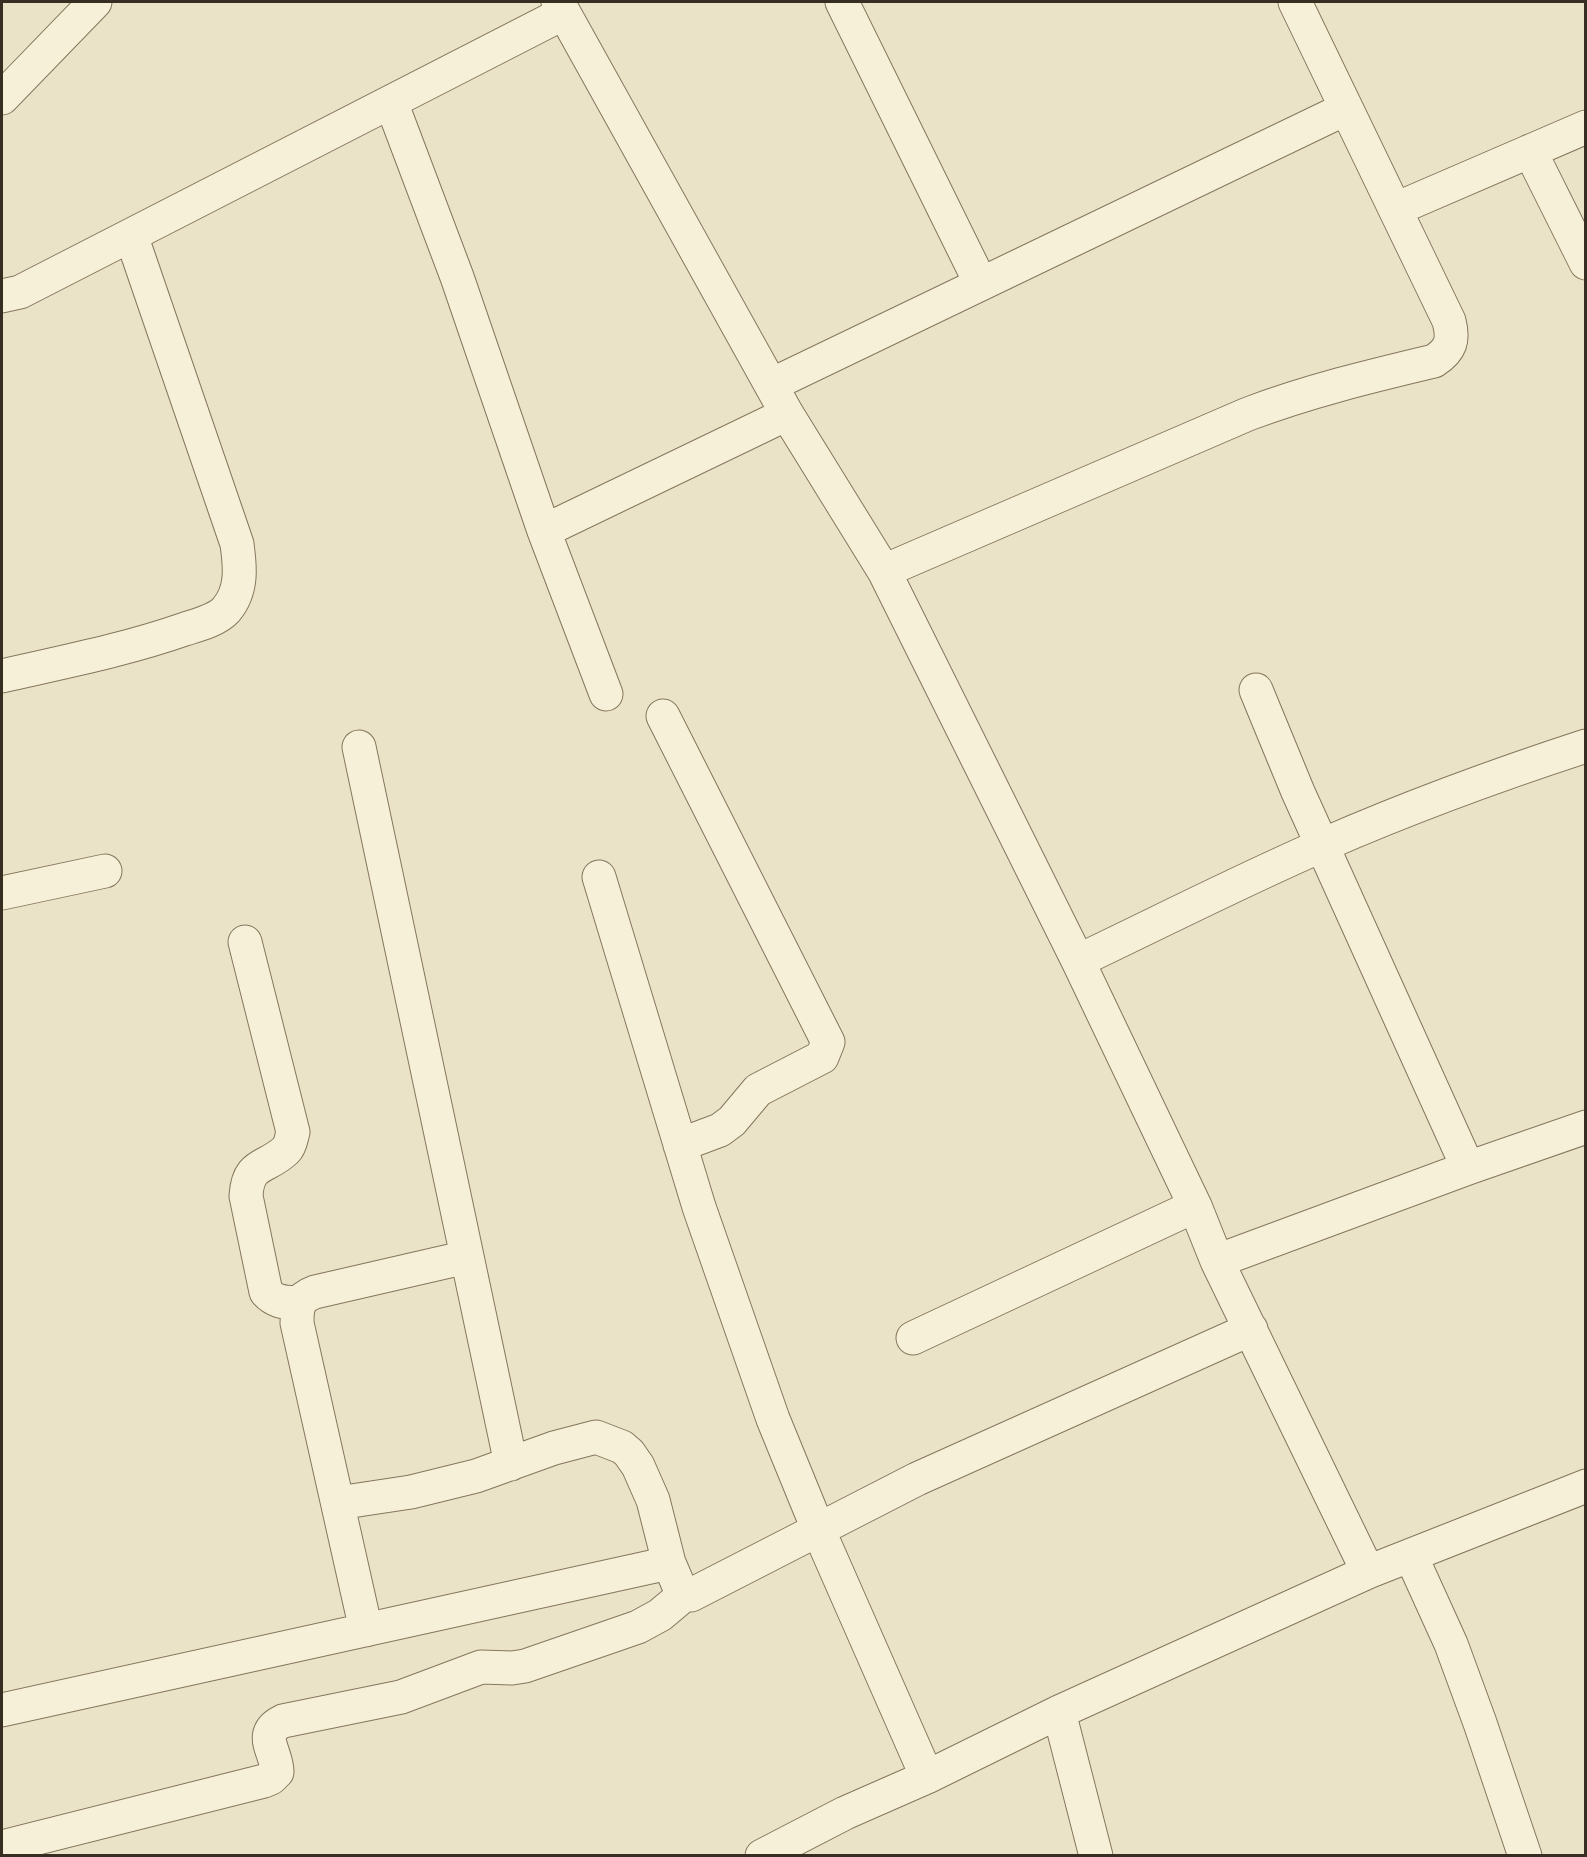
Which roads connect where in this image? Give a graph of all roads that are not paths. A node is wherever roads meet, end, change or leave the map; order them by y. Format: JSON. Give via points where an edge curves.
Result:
{"nodes":[{"id":1,"x":842,"y":2,"type":"edge"},
{"id":2,"x":1295,"y":2,"type":"edge"},
{"id":3,"x":561,"y":7,"type":"edge"},
{"id":4,"x":79,"y":8,"type":"edge"},
{"id":5,"x":2,"y":98,"type":"edge"},
{"id":6,"x":391,"y":102,"type":"junction"},
{"id":7,"x":1345,"y":108,"type":"junction"},
{"id":8,"x":1586,"y":127,"type":"edge"},
{"id":9,"x":1530,"y":151,"type":"junction"},
{"id":10,"x":1396,"y":209,"type":"junction"},
{"id":11,"x":131,"y":235,"type":"junction"},
{"id":12,"x":1586,"y":263,"type":"edge"},
{"id":13,"x":981,"y":284,"type":"junction"},
{"id":14,"x":2,"y":296,"type":"edge"},
{"id":15,"x":771,"y":385,"type":"junction"},
{"id":16,"x":787,"y":414,"type":"junction"},
{"id":17,"x":543,"y":531,"type":"junction"},
{"id":18,"x":884,"y":571,"type":"junction"},
{"id":19,"x":2,"y":676,"type":"edge"},
{"id":20,"x":1257,"y":690,"type":"dead end"},
{"id":21,"x":606,"y":694,"type":"dead end"},
{"id":22,"x":663,"y":716,"type":"dead end"},
{"id":23,"x":1586,"y":746,"type":"edge"},
{"id":24,"x":359,"y":747,"type":"dead end"},
{"id":25,"x":1323,"y":844,"type":"junction"},
{"id":26,"x":105,"y":871,"type":"dead end"},
{"id":27,"x":599,"y":877,"type":"dead end"},
{"id":28,"x":2,"y":893,"type":"edge"},
{"id":29,"x":245,"y":942,"type":"dead end"},
{"id":30,"x":1078,"y":961,"type":"junction"},
{"id":31,"x":1586,"y":1127,"type":"edge"},
{"id":32,"x":680,"y":1145,"type":"junction"},
{"id":33,"x":1468,"y":1168,"type":"junction"},
{"id":34,"x":1194,"y":1206,"type":"junction"},
{"id":35,"x":467,"y":1257,"type":"junction"},
{"id":36,"x":1217,"y":1261,"type":"junction"},
{"id":37,"x":299,"y":1303,"type":"junction"},
{"id":38,"x":1251,"y":1329,"type":"junction"},
{"id":39,"x":913,"y":1338,"type":"dead end"},
{"id":40,"x":511,"y":1464,"type":"junction"},
{"id":41,"x":1586,"y":1486,"type":"edge"},
{"id":42,"x":338,"y":1503,"type":"junction"},
{"id":43,"x":818,"y":1529,"type":"junction"},
{"id":44,"x":1411,"y":1556,"type":"junction"},
{"id":45,"x":669,"y":1563,"type":"junction"},
{"id":46,"x":1368,"y":1572,"type":"junction"},
{"id":47,"x":685,"y":1594,"type":"junction"},
{"id":48,"x":366,"y":1630,"type":"junction"},
{"id":49,"x":2,"y":1710,"type":"edge"},
{"id":50,"x":1059,"y":1712,"type":"junction"},
{"id":51,"x":927,"y":1777,"type":"junction"},
{"id":52,"x":2,"y":1847,"type":"edge"},
{"id":53,"x":762,"y":1856,"type":"edge"},
{"id":54,"x":1096,"y":1856,"type":"edge"},
{"id":55,"x":1525,"y":1856,"type":"edge"}],
"edges":[{"from":1,"to":13,"type":"street"},
{"from":2,"to":7,"type":"street"},
{"from":3,"to":6,"type":"street"},
{"from":3,"to":15,"type":"street"},
{"from":4,"to":5,"type":"street"},
{"from":6,"to":11,"type":"street"},
{"from":6,"to":17,"type":"street","via":[[457,277]]},
{"from":7,"to":10,"type":"street"},
{"from":7,"to":13,"type":"street"},
{"from":8,"to":9,"type":"street"},
{"from":9,"to":10,"type":"street"},
{"from":9,"to":12,"type":"street"},
{"from":10,"to":18,"type":"street","via":[[1449,321],[1452,336],[1443,355],[1434,361],[1336,384],[1265,408]]},
{"from":11,"to":14,"type":"street","via":[[20,292]]},
{"from":11,"to":19,"type":"street","via":[[237,544],[241,571],[236,593],[226,610],[208,621],[148,642]]},
{"from":13,"to":15,"type":"street"},
{"from":15,"to":16,"type":"street"},
{"from":16,"to":17,"type":"street"},
{"from":16,"to":18,"type":"street"},
{"from":17,"to":21,"type":"street"},
{"from":18,"to":30,"type":"street"},
{"from":20,"to":25,"type":"street"},
{"from":22,"to":32,"type":"street","via":[[828,1042],[822,1057],[758,1090],[720,1130]]},
{"from":23,"to":25,"type":"street","via":[[1420,804]]},
{"from":24,"to":35,"type":"street"},
{"from":25,"to":30,"type":"street"},
{"from":25,"to":33,"type":"street"},
{"from":26,"to":28,"type":"street"},
{"from":27,"to":32,"type":"street"},
{"from":29,"to":37,"type":"street","via":[[293,1132],[286,1150],[253,1171],[246,1196],[266,1292],[280,1302]]},
{"from":30,"to":34,"type":"street"},
{"from":31,"to":33,"type":"street"},
{"from":32,"to":43,"type":"street","via":[[770,1408]]},
{"from":33,"to":36,"type":"street"},
{"from":34,"to":36,"type":"street"},
{"from":34,"to":39,"type":"street"},
{"from":35,"to":37,"type":"street","via":[[315,1292]]},
{"from":35,"to":40,"type":"street"},
{"from":36,"to":38,"type":"street"},
{"from":37,"to":42,"type":"street","via":[[297,1323]]},
{"from":38,"to":43,"type":"street","via":[[917,1479]]},
{"from":38,"to":46,"type":"street"},
{"from":40,"to":42,"type":"street","via":[[411,1492]]},
{"from":40,"to":45,"type":"street","via":[[596,1437],[622,1447],[638,1466],[652,1500]]},
{"from":41,"to":44,"type":"street"},
{"from":42,"to":48,"type":"street"},
{"from":43,"to":47,"type":"street","via":[[692,1594]]},
{"from":43,"to":51,"type":"street"},
{"from":44,"to":46,"type":"street"},
{"from":44,"to":55,"type":"street","via":[[1451,1644]]},
{"from":45,"to":47,"type":"street"},
{"from":45,"to":48,"type":"street"},
{"from":46,"to":50,"type":"street"},
{"from":47,"to":52,"type":"street","via":[[638,1627],[525,1666],[481,1667],[401,1697],[283,1721],[270,1731],[278,1767],[271,1778]]},
{"from":48,"to":49,"type":"street"},
{"from":50,"to":51,"type":"street"},
{"from":50,"to":54,"type":"street"},
{"from":51,"to":53,"type":"street"}]}
